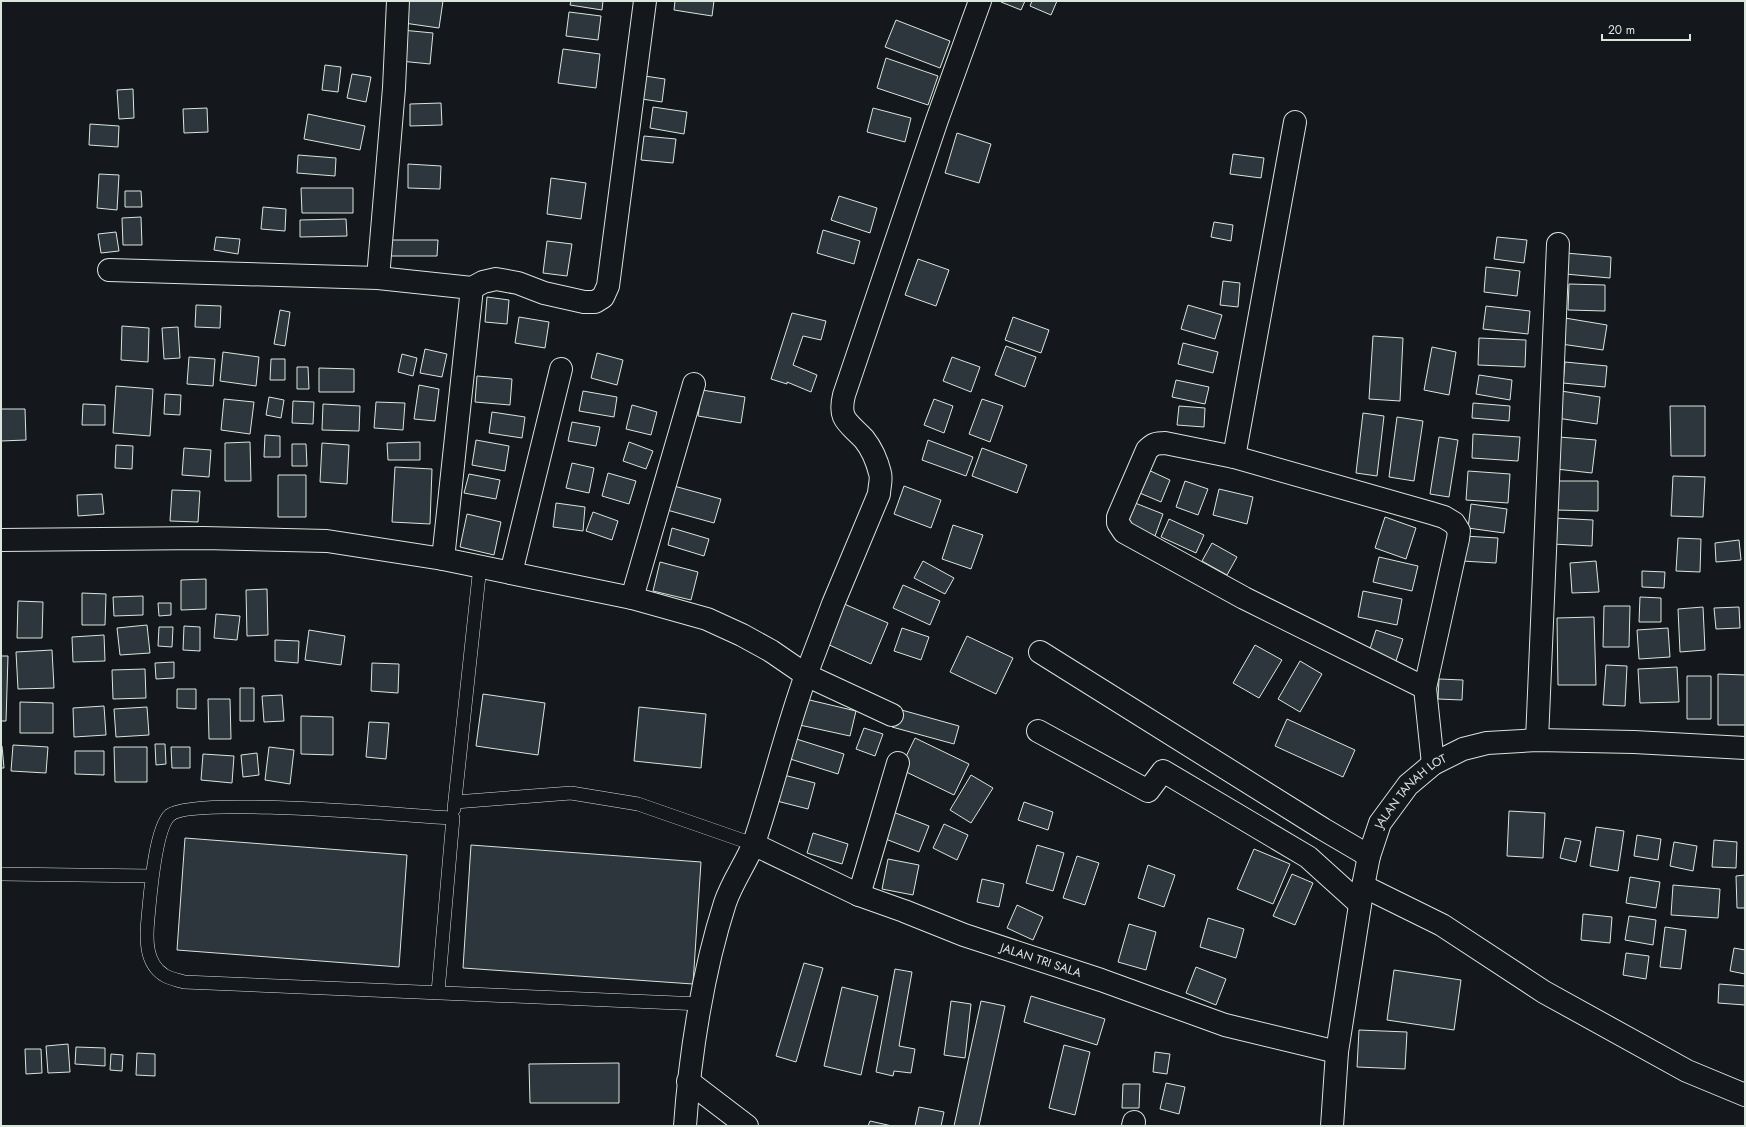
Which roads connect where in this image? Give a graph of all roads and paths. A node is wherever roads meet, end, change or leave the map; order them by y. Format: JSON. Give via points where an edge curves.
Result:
{"nodes":[{"id":1,"x":398,"y":1,"type":"edge"},
{"id":2,"x":646,"y":1,"type":"edge"},
{"id":3,"x":980,"y":1,"type":"edge"},
{"id":4,"x":1295,"y":122,"type":"dead end"},
{"id":5,"x":1558,"y":244,"type":"dead end"},
{"id":6,"x":109,"y":270,"type":"dead end"},
{"id":7,"x":378,"y":278,"type":"junction"},
{"id":8,"x":472,"y":288,"type":"junction"},
{"id":9,"x":561,"y":369,"type":"dead end"},
{"id":10,"x":694,"y":384,"type":"dead end"},
{"id":11,"x":1234,"y":457,"type":"junction"},
{"id":12,"x":1,"y":540,"type":"edge"},
{"id":13,"x":443,"y":558,"type":"junction"},
{"id":14,"x":480,"y":566,"type":"junction"},
{"id":15,"x":511,"y":573,"type":"junction"},
{"id":16,"x":632,"y":598,"type":"junction"},
{"id":17,"x":1040,"y":652,"type":"dead end"},
{"id":18,"x":806,"y":675,"type":"junction"},
{"id":19,"x":1425,"y":688,"type":"junction"},
{"id":20,"x":892,"y":715,"type":"dead end"},
{"id":21,"x":1038,"y":731,"type":"dead end"},
{"id":22,"x":1537,"y":740,"type":"junction"},
{"id":23,"x":1745,"y":748,"type":"edge"},
{"id":24,"x":898,"y":763,"type":"dead end"},
{"id":25,"x":1433,"y":764,"type":"junction"},
{"id":26,"x":455,"y":802,"type":"junction"},
{"id":27,"x":453,"y":818,"type":"junction"},
{"id":28,"x":753,"y":844,"type":"junction"},
{"id":29,"x":1369,"y":856,"type":"junction"},
{"id":30,"x":1,"y":874,"type":"edge"},
{"id":31,"x":152,"y":876,"type":"junction"},
{"id":32,"x":859,"y":895,"type":"junction"},
{"id":33,"x":1361,"y":895,"type":"junction"},
{"id":34,"x":438,"y":992,"type":"junction"},
{"id":35,"x":701,"y":1004,"type":"junction"},
{"id":36,"x":1337,"y":1052,"type":"junction"},
{"id":37,"x":688,"y":1081,"type":"junction"},
{"id":38,"x":1745,"y":1095,"type":"edge"},
{"id":39,"x":685,"y":1126,"type":"edge"},
{"id":40,"x":748,"y":1126,"type":"edge"},
{"id":41,"x":1332,"y":1126,"type":"edge"}],
"edges":[{"from":1,"to":7,"type":"street","via":[[394,88]]},
{"from":2,"to":8,"type":"street","via":[[608,286],[603,297],[595,302],[584,302],[496,279]]},
{"from":3,"to":18,"type":"street","via":[[844,395],[844,418],[875,457],[881,474],[879,494]]},
{"from":4,"to":11,"type":"street"},
{"from":5,"to":22,"type":"street"},
{"from":6,"to":7,"type":"street"},
{"from":7,"to":8,"type":"street"},
{"from":8,"to":13,"type":"street"},
{"from":9,"to":15,"type":"street"},
{"from":10,"to":16,"type":"street"},
{"from":11,"to":19,"type":"street","via":[[1389,500],[1444,517],[1454,523],[1459,531],[1458,539]]},
{"from":11,"to":19,"type":"street","via":[[1164,443],[1152,445],[1147,450],[1118,517],[1120,528],[1135,539],[1244,598]]},
{"from":12,"to":13,"type":"street","via":[[203,538],[327,541]]},
{"from":13,"to":14,"type":"street"},
{"from":14,"to":15,"type":"street"},
{"from":14,"to":26,"type":"lane"},
{"from":15,"to":16,"type":"street"},
{"from":16,"to":18,"type":"street","via":[[707,619],[771,650]]},
{"from":17,"to":29,"type":"street"},
{"from":18,"to":20,"type":"street"},
{"from":18,"to":28,"type":"street","via":[[792,712]]},
{"from":19,"to":25,"type":"street"},
{"from":21,"to":33,"type":"street","via":[[1148,791],[1163,771],[1308,857]]},
{"from":22,"to":23,"type":"street","name":"JALAN TANAH LOT"},
{"from":22,"to":25,"type":"street","name":"JALAN TANAH LOT","via":[[1488,743],[1463,749]]},
{"from":24,"to":32,"type":"street"},
{"from":25,"to":29,"type":"street","name":"JALAN TANAH LOT","via":[[1408,785],[1393,804],[1380,823]]},
{"from":26,"to":27,"type":"lane"},
{"from":26,"to":28,"type":"lane","via":[[571,793],[638,804]]},
{"from":27,"to":31,"type":"lane","via":[[234,806],[181,810],[170,815],[164,823]]},
{"from":27,"to":34,"type":"lane"},
{"from":28,"to":32,"type":"street","name":"JALAN TRI SALA"},
{"from":28,"to":35,"type":"street","via":[[726,901],[713,945]]},
{"from":29,"to":33,"type":"street","name":"JALAN TANAH LOT"},
{"from":30,"to":31,"type":"lane"},
{"from":31,"to":34,"type":"lane","via":[[147,932],[148,951],[153,965],[165,976],[184,982]]},
{"from":32,"to":36,"type":"street","name":"JALAN TRI SALA","via":[[964,935],[1101,980],[1225,1025]]},
{"from":33,"to":36,"type":"street","name":"JALAN TANAH LOT"},
{"from":33,"to":38,"type":"street","via":[[1442,926],[1544,992],[1687,1071]]},
{"from":34,"to":35,"type":"lane"},
{"from":35,"to":37,"type":"street"},
{"from":36,"to":41,"type":"street","name":"JALAN TANAH LOT"},
{"from":37,"to":39,"type":"street"},
{"from":37,"to":40,"type":"street"}]}
